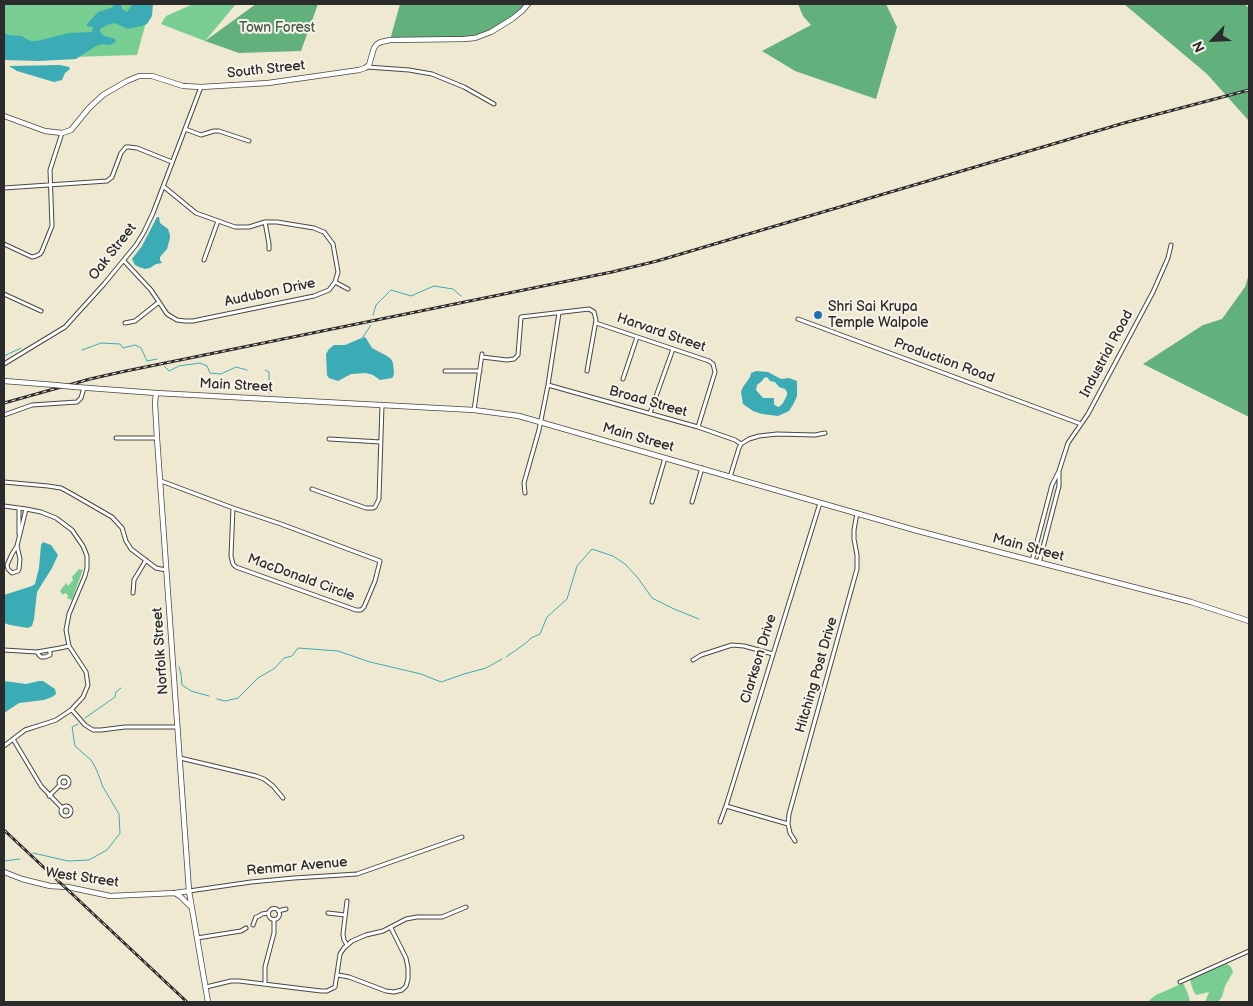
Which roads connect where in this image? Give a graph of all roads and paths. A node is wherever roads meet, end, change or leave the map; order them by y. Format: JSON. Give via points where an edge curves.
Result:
{"nodes":[{"id":1,"x":528,"y":4,"type":"edge"},
{"id":2,"x":367,"y":67,"type":"junction"},
{"id":3,"x":201,"y":87,"type":"junction"},
{"id":4,"x":494,"y":104,"type":"dead end"},
{"id":5,"x":4,"y":116,"type":"edge"},
{"id":6,"x":185,"y":129,"type":"junction"},
{"id":7,"x":62,"y":133,"type":"junction"},
{"id":8,"x":249,"y":141,"type":"dead end"},
{"id":9,"x":172,"y":162,"type":"junction"},
{"id":10,"x":51,"y":186,"type":"junction"},
{"id":11,"x":163,"y":186,"type":"junction"},
{"id":12,"x":4,"y":188,"type":"edge"},
{"id":13,"x":218,"y":221,"type":"junction"},
{"id":14,"x":265,"y":222,"type":"junction"},
{"id":15,"x":4,"y":244,"type":"edge"},
{"id":16,"x":1171,"y":245,"type":"dead end"},
{"id":17,"x":269,"y":250,"type":"dead end"},
{"id":18,"x":204,"y":260,"type":"dead end"},
{"id":19,"x":124,"y":261,"type":"junction"},
{"id":20,"x":335,"y":282,"type":"junction"},
{"id":21,"x":348,"y":289,"type":"dead end"},
{"id":22,"x":4,"y":294,"type":"edge"},
{"id":23,"x":159,"y":302,"type":"junction"},
{"id":24,"x":41,"y":311,"type":"dead end"},
{"id":25,"x":559,"y":313,"type":"junction"},
{"id":26,"x":798,"y":319,"type":"dead end"},
{"id":27,"x":125,"y":323,"type":"dead end"},
{"id":28,"x":596,"y":323,"type":"junction"},
{"id":29,"x":637,"y":337,"type":"junction"},
{"id":30,"x":673,"y":349,"type":"junction"},
{"id":31,"x":4,"y":364,"type":"edge"},
{"id":32,"x":444,"y":371,"type":"dead end"},
{"id":33,"x":480,"y":371,"type":"junction"},
{"id":34,"x":587,"y":371,"type":"dead end"},
{"id":35,"x":623,"y":379,"type":"dead end"},
{"id":36,"x":4,"y":382,"type":"edge"},
{"id":37,"x":548,"y":385,"type":"junction"},
{"id":38,"x":84,"y":388,"type":"junction"},
{"id":39,"x":156,"y":393,"type":"junction"},
{"id":40,"x":382,"y":405,"type":"junction"},
{"id":41,"x":474,"y":410,"type":"junction"},
{"id":42,"x":650,"y":413,"type":"junction"},
{"id":43,"x":4,"y":414,"type":"edge"},
{"id":44,"x":541,"y":421,"type":"junction"},
{"id":45,"x":1081,"y":424,"type":"junction"},
{"id":46,"x":698,"y":428,"type":"junction"},
{"id":47,"x":825,"y":433,"type":"dead end"},
{"id":48,"x":116,"y":438,"type":"dead end"},
{"id":49,"x":157,"y":438,"type":"junction"},
{"id":50,"x":329,"y":440,"type":"dead end"},
{"id":51,"x":381,"y":442,"type":"junction"},
{"id":52,"x":741,"y":444,"type":"junction"},
{"id":53,"x":665,"y":458,"type":"junction"},
{"id":54,"x":702,"y":468,"type":"junction"},
{"id":55,"x":1059,"y":471,"type":"junction"},
{"id":56,"x":730,"y":477,"type":"junction"},
{"id":57,"x":161,"y":481,"type":"junction"},
{"id":58,"x":4,"y":482,"type":"edge"},
{"id":59,"x":312,"y":489,"type":"dead end"},
{"id":60,"x":525,"y":493,"type":"dead end"},
{"id":61,"x":652,"y":502,"type":"dead end"},
{"id":62,"x":692,"y":502,"type":"dead end"},
{"id":63,"x":820,"y":503,"type":"junction"},
{"id":64,"x":4,"y":506,"type":"edge"},
{"id":65,"x":19,"y":508,"type":"junction"},
{"id":66,"x":233,"y":508,"type":"junction"},
{"id":67,"x":26,"y":509,"type":"junction"},
{"id":68,"x":857,"y":514,"type":"junction"},
{"id":69,"x":19,"y":534,"type":"junction"},
{"id":70,"x":17,"y":546,"type":"junction"},
{"id":71,"x":146,"y":560,"type":"junction"},
{"id":72,"x":1032,"y":561,"type":"junction"},
{"id":73,"x":1039,"y":563,"type":"junction"},
{"id":74,"x":167,"y":570,"type":"junction"},
{"id":75,"x":132,"y":593,"type":"dead end"},
{"id":76,"x":1249,"y":620,"type":"edge"},
{"id":77,"x":69,"y":646,"type":"junction"},
{"id":78,"x":4,"y":650,"type":"edge"},
{"id":79,"x":50,"y":650,"type":"junction"},
{"id":80,"x":37,"y":652,"type":"junction"},
{"id":81,"x":772,"y":654,"type":"junction"},
{"id":82,"x":693,"y":660,"type":"dead end"},
{"id":83,"x":71,"y":710,"type":"junction"},
{"id":84,"x":177,"y":727,"type":"junction"},
{"id":85,"x":13,"y":739,"type":"junction"},
{"id":86,"x":4,"y":746,"type":"edge"},
{"id":87,"x":180,"y":758,"type":"junction"},
{"id":88,"x":60,"y":785,"type":"dead end"},
{"id":89,"x":49,"y":796,"type":"junction"},
{"id":90,"x":283,"y":798,"type":"dead end"},
{"id":91,"x":726,"y":806,"type":"junction"},
{"id":92,"x":62,"y":808,"type":"dead end"},
{"id":93,"x":720,"y":822,"type":"dead end"},
{"id":94,"x":788,"y":824,"type":"junction"},
{"id":95,"x":462,"y":837,"type":"dead end"},
{"id":96,"x":794,"y":841,"type":"dead end"},
{"id":97,"x":4,"y":872,"type":"edge"},
{"id":98,"x":189,"y":891,"type":"junction"},
{"id":99,"x":175,"y":893,"type":"junction"},
{"id":100,"x":347,"y":901,"type":"dead end"},
{"id":101,"x":466,"y":907,"type":"dead end"},
{"id":102,"x":191,"y":908,"type":"junction"},
{"id":103,"x":286,"y":909,"type":"dead end"},
{"id":104,"x":278,"y":912,"type":"junction"},
{"id":105,"x":268,"y":913,"type":"junction"},
{"id":106,"x":328,"y":913,"type":"dead end"},
{"id":107,"x":345,"y":915,"type":"junction"},
{"id":108,"x":274,"y":920,"type":"junction"},
{"id":109,"x":253,"y":925,"type":"dead end"},
{"id":110,"x":246,"y":928,"type":"dead end"},
{"id":111,"x":391,"y":928,"type":"junction"},
{"id":112,"x":197,"y":938,"type":"junction"},
{"id":113,"x":347,"y":945,"type":"junction"},
{"id":114,"x":1249,"y":951,"type":"edge"},
{"id":115,"x":338,"y":975,"type":"junction"},
{"id":116,"x":1180,"y":982,"type":"dead end"},
{"id":117,"x":265,"y":984,"type":"junction"},
{"id":118,"x":206,"y":987,"type":"junction"},
{"id":119,"x":208,"y":1002,"type":"edge"}],
"edges":[{"from":1,"to":2,"type":"main road","via":[[512,20],[475,38],[381,42],[374,48]]},
{"from":2,"to":3,"type":"main road","name":"South Street","via":[[274,82]]},
{"from":2,"to":4,"type":"street","via":[[432,74]]},
{"from":3,"to":6,"type":"street","name":"Oak Street"},
{"from":3,"to":7,"type":"main road","name":"South Street","via":[[183,86],[152,76],[132,79],[103,95],[71,130]]},
{"from":5,"to":7,"type":"main road","via":[[45,131]]},
{"from":6,"to":8,"type":"street","via":[[201,134],[219,131]]},
{"from":6,"to":9,"type":"street","name":"Oak Street"},
{"from":7,"to":10,"type":"street","via":[[50,170]]},
{"from":9,"to":10,"type":"street","via":[[129,147],[121,152],[109,180]]},
{"from":9,"to":11,"type":"street","name":"Oak Street"},
{"from":10,"to":12,"type":"street"},
{"from":10,"to":15,"type":"street","via":[[52,226],[40,254],[29,256]]},
{"from":11,"to":13,"type":"street","name":"Audubon Drive","via":[[196,213]]},
{"from":11,"to":19,"type":"street","name":"Oak Street","via":[[144,232]]},
{"from":13,"to":14,"type":"street","name":"Audubon Drive","via":[[242,228]]},
{"from":13,"to":18,"type":"street"},
{"from":14,"to":17,"type":"street"},
{"from":14,"to":20,"type":"street","name":"Audubon Drive","via":[[280,222],[324,232],[334,247],[338,272]]},
{"from":16,"to":45,"type":"street","name":"Industrial Road","via":[[1153,292]]},
{"from":19,"to":23,"type":"street","name":"Audubon Drive"},
{"from":19,"to":31,"type":"street","name":"Oak Street","via":[[65,326]]},
{"from":20,"to":21,"type":"street"},
{"from":20,"to":23,"type":"street","name":"Audubon Drive","via":[[329,290],[314,296],[193,321],[174,318]]},
{"from":22,"to":24,"type":"street"},
{"from":23,"to":27,"type":"street","via":[[135,320]]},
{"from":25,"to":28,"type":"street","via":[[593,310]]},
{"from":25,"to":33,"type":"street","via":[[521,318],[518,355],[507,360],[482,356]]},
{"from":25,"to":37,"type":"street"},
{"from":26,"to":45,"type":"street","name":"Production Road"},
{"from":28,"to":29,"type":"street","name":"Harvard Street"},
{"from":28,"to":34,"type":"street"},
{"from":29,"to":30,"type":"street","name":"Harvard Street"},
{"from":29,"to":35,"type":"street"},
{"from":30,"to":42,"type":"street"},
{"from":30,"to":46,"type":"street","name":"Harvard Street","via":[[713,364],[715,372]]},
{"from":32,"to":33,"type":"street"},
{"from":33,"to":41,"type":"street"},
{"from":36,"to":38,"type":"main road","name":"Main Street","bridge":true},
{"from":37,"to":42,"type":"street","name":"Broad Street"},
{"from":37,"to":44,"type":"street"},
{"from":38,"to":39,"type":"main road","name":"Main Street"},
{"from":38,"to":43,"type":"street","via":[[76,402],[32,405]]},
{"from":39,"to":40,"type":"main road","name":"Main Street"},
{"from":39,"to":49,"type":"main road","name":"Norfolk Street"},
{"from":40,"to":41,"type":"main road","name":"Main Street"},
{"from":40,"to":51,"type":"street"},
{"from":41,"to":44,"type":"main road","name":"Main Street"},
{"from":42,"to":46,"type":"street","name":"Broad Street"},
{"from":44,"to":53,"type":"main road","name":"Main Street"},
{"from":44,"to":60,"type":"street","via":[[524,483]]},
{"from":45,"to":55,"type":"street","name":"Industrial Road","via":[[1068,443]]},
{"from":46,"to":52,"type":"street","name":"Broad Street"},
{"from":47,"to":52,"type":"street","via":[[815,436],[768,435],[754,437]]},
{"from":48,"to":49,"type":"street"},
{"from":49,"to":57,"type":"main road","name":"Norfolk Street"},
{"from":50,"to":51,"type":"street"},
{"from":51,"to":59,"type":"street","via":[[379,499],[374,508]]},
{"from":52,"to":56,"type":"street"},
{"from":53,"to":54,"type":"main road","name":"Main Street"},
{"from":53,"to":61,"type":"street"},
{"from":54,"to":56,"type":"main road","name":"Main Street"},
{"from":54,"to":62,"type":"street"},
{"from":55,"to":72,"type":"street","name":"Industrial Road","via":[[1052,485]]},
{"from":55,"to":73,"type":"street","name":"Industrial Road"},
{"from":56,"to":63,"type":"main road","name":"Main Street"},
{"from":57,"to":66,"type":"street","name":"MacDonald Circle"},
{"from":57,"to":74,"type":"main road","name":"Norfolk Street"},
{"from":58,"to":71,"type":"street","via":[[61,488],[72,494],[112,517],[122,528],[131,549]]},
{"from":63,"to":68,"type":"main road","name":"Main Street"},
{"from":63,"to":81,"type":"street","name":"Clarkson Drive"},
{"from":64,"to":65,"type":"street"},
{"from":65,"to":67,"type":"street"},
{"from":65,"to":69,"type":"street"},
{"from":66,"to":66,"type":"street","name":"MacDonald Circle","via":[[380,561],[364,607],[356,610],[236,567],[231,556]]},
{"from":67,"to":69,"type":"street"},
{"from":67,"to":77,"type":"street","via":[[67,525],[85,550],[88,562],[85,576],[67,622]]},
{"from":68,"to":72,"type":"main road","name":"Main Street"},
{"from":68,"to":94,"type":"street","name":"Hitching Post Drive","via":[[854,538],[858,569]]},
{"from":69,"to":70,"type":"street"},
{"from":70,"to":70,"type":"street","via":[[7,565],[12,573],[18,571],[20,565]]},
{"from":71,"to":74,"type":"street","via":[[156,568]]},
{"from":71,"to":75,"type":"street","via":[[134,580]]},
{"from":72,"to":73,"type":"main road","name":"Main Street"},
{"from":73,"to":76,"type":"main road","name":"Main Street"},
{"from":74,"to":84,"type":"main road","name":"Norfolk Street"},
{"from":77,"to":79,"type":"street"},
{"from":77,"to":83,"type":"street","via":[[86,672],[88,685],[84,697]]},
{"from":78,"to":80,"type":"street"},
{"from":79,"to":80,"type":"street"},
{"from":79,"to":80,"type":"street","via":[[50,655],[45,658]]},
{"from":81,"to":82,"type":"street","via":[[732,645]]},
{"from":81,"to":91,"type":"street","name":"Clarkson Drive"},
{"from":83,"to":84,"type":"street","via":[[93,730]]},
{"from":83,"to":85,"type":"street","via":[[56,720],[24,730]]},
{"from":84,"to":87,"type":"main road","name":"Norfolk Street"},
{"from":85,"to":86,"type":"street"},
{"from":85,"to":89,"type":"street"},
{"from":87,"to":90,"type":"street","via":[[264,779]]},
{"from":87,"to":98,"type":"main road","name":"Norfolk Street"},
{"from":88,"to":89,"type":"street"},
{"from":89,"to":92,"type":"street"},
{"from":91,"to":93,"type":"street","name":"Clarkson Drive"},
{"from":91,"to":94,"type":"street"},
{"from":94,"to":96,"type":"street"},
{"from":95,"to":98,"type":"street","name":"Renmar Avenue","via":[[357,874],[251,882]]},
{"from":97,"to":99,"type":"main road","name":"West Street","via":[[50,886],[110,896]]},
{"from":98,"to":99,"type":"main road","name":"West Street"},
{"from":98,"to":102,"type":"main road","name":"Norfolk Street"},
{"from":99,"to":102,"type":"main road"},
{"from":100,"to":107,"type":"street"},
{"from":101,"to":111,"type":"street","via":[[442,917],[406,919]]},
{"from":102,"to":112,"type":"main road"},
{"from":103,"to":104,"type":"street"},
{"from":104,"to":105,"type":"street","via":[[272,909]]},
{"from":104,"to":108,"type":"street","via":[[279,917]]},
{"from":105,"to":108,"type":"street"},
{"from":105,"to":109,"type":"street","via":[[258,916]]},
{"from":106,"to":107,"type":"street"},
{"from":107,"to":113,"type":"street","via":[[342,934]]},
{"from":108,"to":117,"type":"street"},
{"from":110,"to":112,"type":"street"},
{"from":111,"to":113,"type":"street"},
{"from":111,"to":115,"type":"street","via":[[408,968],[408,980],[402,990],[386,991]]},
{"from":112,"to":118,"type":"main road"},
{"from":113,"to":115,"type":"street","via":[[340,954]]},
{"from":114,"to":116,"type":"street"},
{"from":115,"to":117,"type":"street","via":[[335,987],[327,991]]},
{"from":117,"to":118,"type":"street","via":[[231,981]]},
{"from":118,"to":119,"type":"main road"}]}
